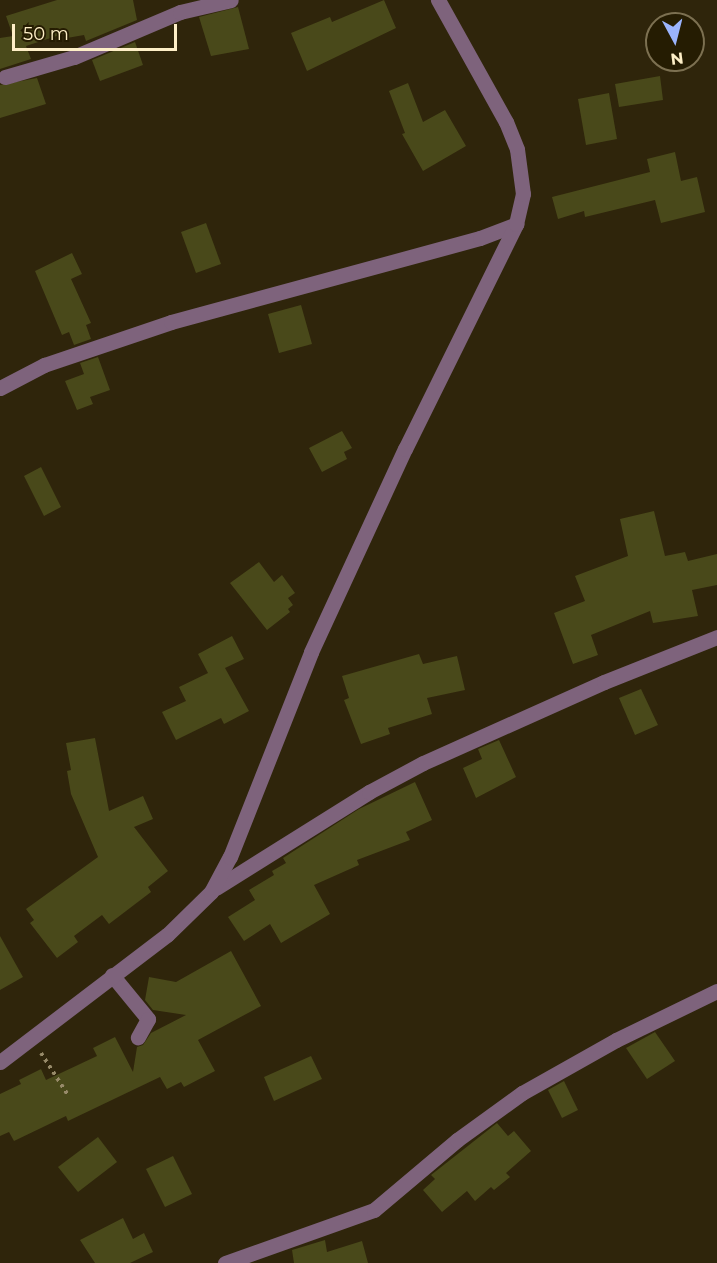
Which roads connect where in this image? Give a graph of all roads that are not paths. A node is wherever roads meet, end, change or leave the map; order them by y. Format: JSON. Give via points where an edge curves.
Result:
{"nodes":[{"id":1,"x":231,"y":0,"type":"edge"},
{"id":2,"x":438,"y":0,"type":"edge"},
{"id":3,"x":5,"y":77,"type":"dead end"},
{"id":4,"x":516,"y":224,"type":"junction"},
{"id":5,"x":0,"y":388,"type":"edge"},
{"id":6,"x":717,"y":637,"type":"edge"},
{"id":7,"x":211,"y":892,"type":"junction"},
{"id":8,"x":112,"y":975,"type":"junction"},
{"id":9,"x":717,"y":991,"type":"edge"},
{"id":10,"x":138,"y":1037,"type":"dead end"},
{"id":11,"x":0,"y":1062,"type":"edge"},
{"id":12,"x":225,"y":1263,"type":"edge"}],
"edges":[{"from":1,"to":3,"type":"street","via":[[180,12],[74,57]]},
{"from":2,"to":4,"type":"street","via":[[515,144],[523,195]]},
{"from":4,"to":5,"type":"street","via":[[480,238],[171,322],[44,365]]},
{"from":4,"to":7,"type":"street","via":[[311,652],[230,857]]},
{"from":6,"to":7,"type":"street","via":[[604,682],[423,763],[369,792]]},
{"from":7,"to":8,"type":"street","via":[[167,935]]},
{"from":8,"to":10,"type":"street","via":[[148,1019]]},
{"from":8,"to":11,"type":"street"},
{"from":9,"to":12,"type":"street","via":[[616,1040],[522,1093],[457,1140],[374,1210]]}]}
